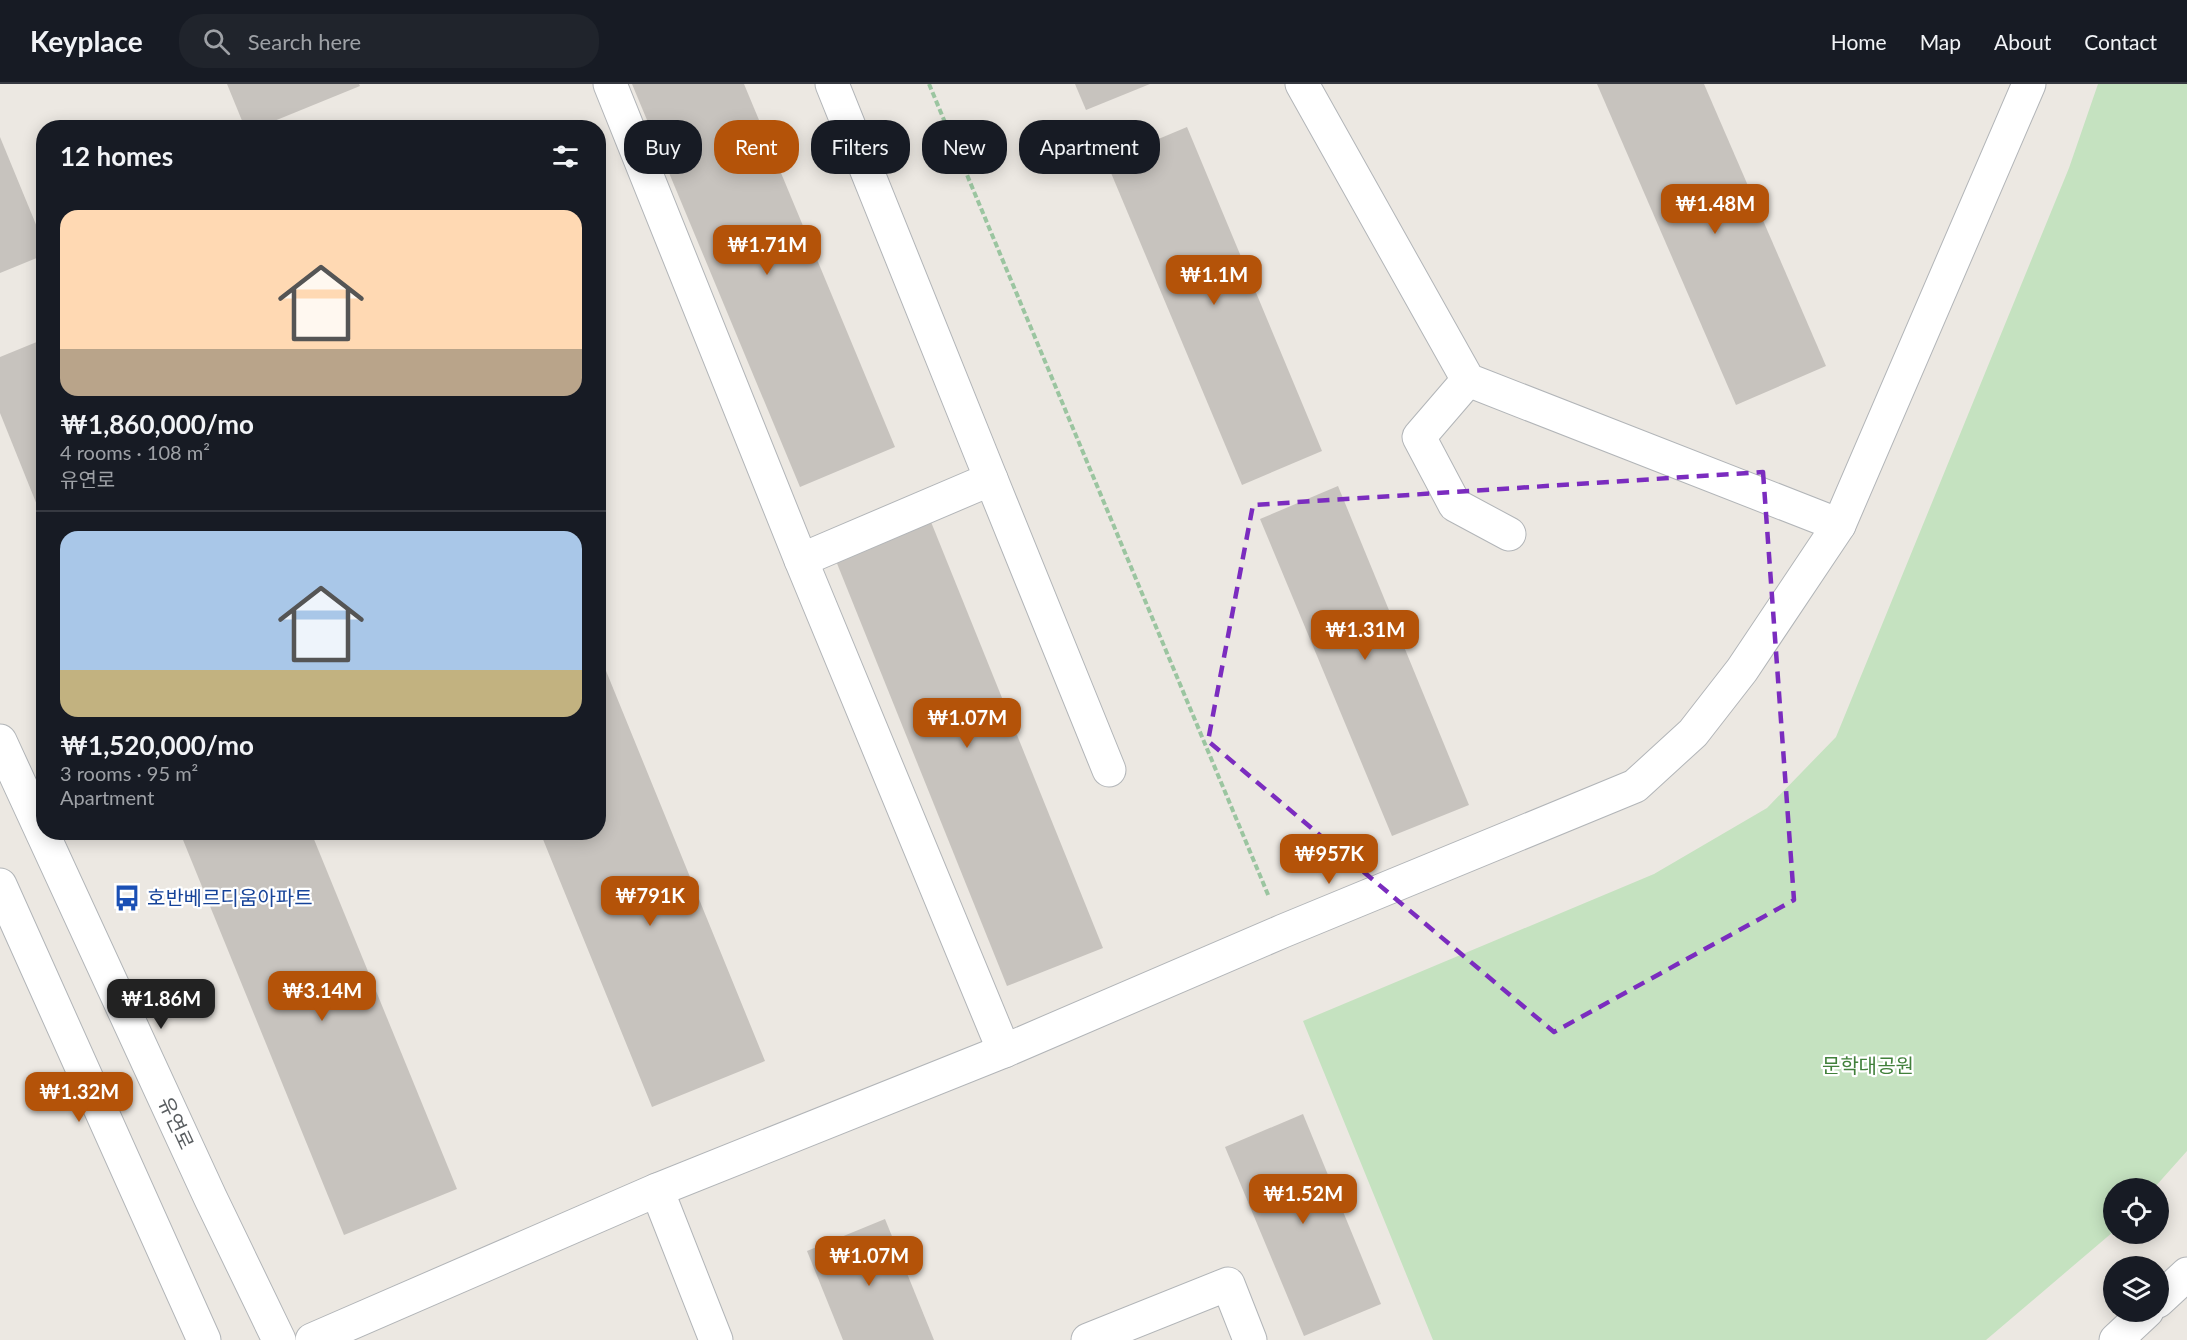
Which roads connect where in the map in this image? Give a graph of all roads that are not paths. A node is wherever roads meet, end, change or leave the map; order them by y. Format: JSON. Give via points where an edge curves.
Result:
{"nodes":[{"id":1,"x":610,"y":84,"type":"edge"},
{"id":2,"x":832,"y":84,"type":"edge"},
{"id":3,"x":1302,"y":84,"type":"edge"},
{"id":4,"x":2029,"y":84,"type":"edge"},
{"id":5,"x":1468,"y":380,"type":"junction"},
{"id":6,"x":992,"y":479,"type":"junction"},
{"id":7,"x":1839,"y":525,"type":"junction"},
{"id":8,"x":1509,"y":534,"type":"dead end"},
{"id":9,"x":801,"y":560,"type":"junction"},
{"id":10,"x":0,"y":741,"type":"edge"},
{"id":11,"x":1109,"y":770,"type":"dead end"},
{"id":12,"x":36,"y":819,"type":"edge"},
{"id":13,"x":46,"y":840,"type":"edge"},
{"id":14,"x":0,"y":885,"type":"edge"},
{"id":15,"x":1004,"y":1051,"type":"junction"},
{"id":16,"x":657,"y":1190,"type":"junction"},
{"id":17,"x":2187,"y":1274,"type":"edge"},
{"id":18,"x":2169,"y":1291,"type":"edge"},
{"id":19,"x":2136,"y":1322,"type":"edge"},
{"id":20,"x":204,"y":1340,"type":"edge"},
{"id":21,"x":279,"y":1340,"type":"edge"},
{"id":22,"x":312,"y":1340,"type":"edge"},
{"id":23,"x":716,"y":1340,"type":"edge"},
{"id":24,"x":1088,"y":1340,"type":"edge"},
{"id":25,"x":1250,"y":1340,"type":"edge"},
{"id":26,"x":2116,"y":1340,"type":"edge"}],
"edges":[{"from":1,"to":9,"type":"street"},
{"from":2,"to":6,"type":"street"},
{"from":3,"to":5,"type":"street"},
{"from":4,"to":7,"type":"street"},
{"from":5,"to":7,"type":"street"},
{"from":5,"to":8,"type":"street","via":[[1419,437],[1455,505]]},
{"from":6,"to":9,"type":"street"},
{"from":6,"to":11,"type":"street"},
{"from":7,"to":15,"type":"street","via":[[1742,670],[1693,734],[1635,786]]},
{"from":9,"to":15,"type":"street"},
{"from":10,"to":12,"type":"street","name":"유연로"},
{"from":13,"to":21,"type":"street","name":"유연로"},
{"from":14,"to":20,"type":"street"},
{"from":15,"to":16,"type":"street"},
{"from":16,"to":22,"type":"street"},
{"from":16,"to":23,"type":"street"},
{"from":17,"to":18,"type":"street"},
{"from":19,"to":26,"type":"street"},
{"from":24,"to":25,"type":"street","via":[[1228,1284]]}]}
